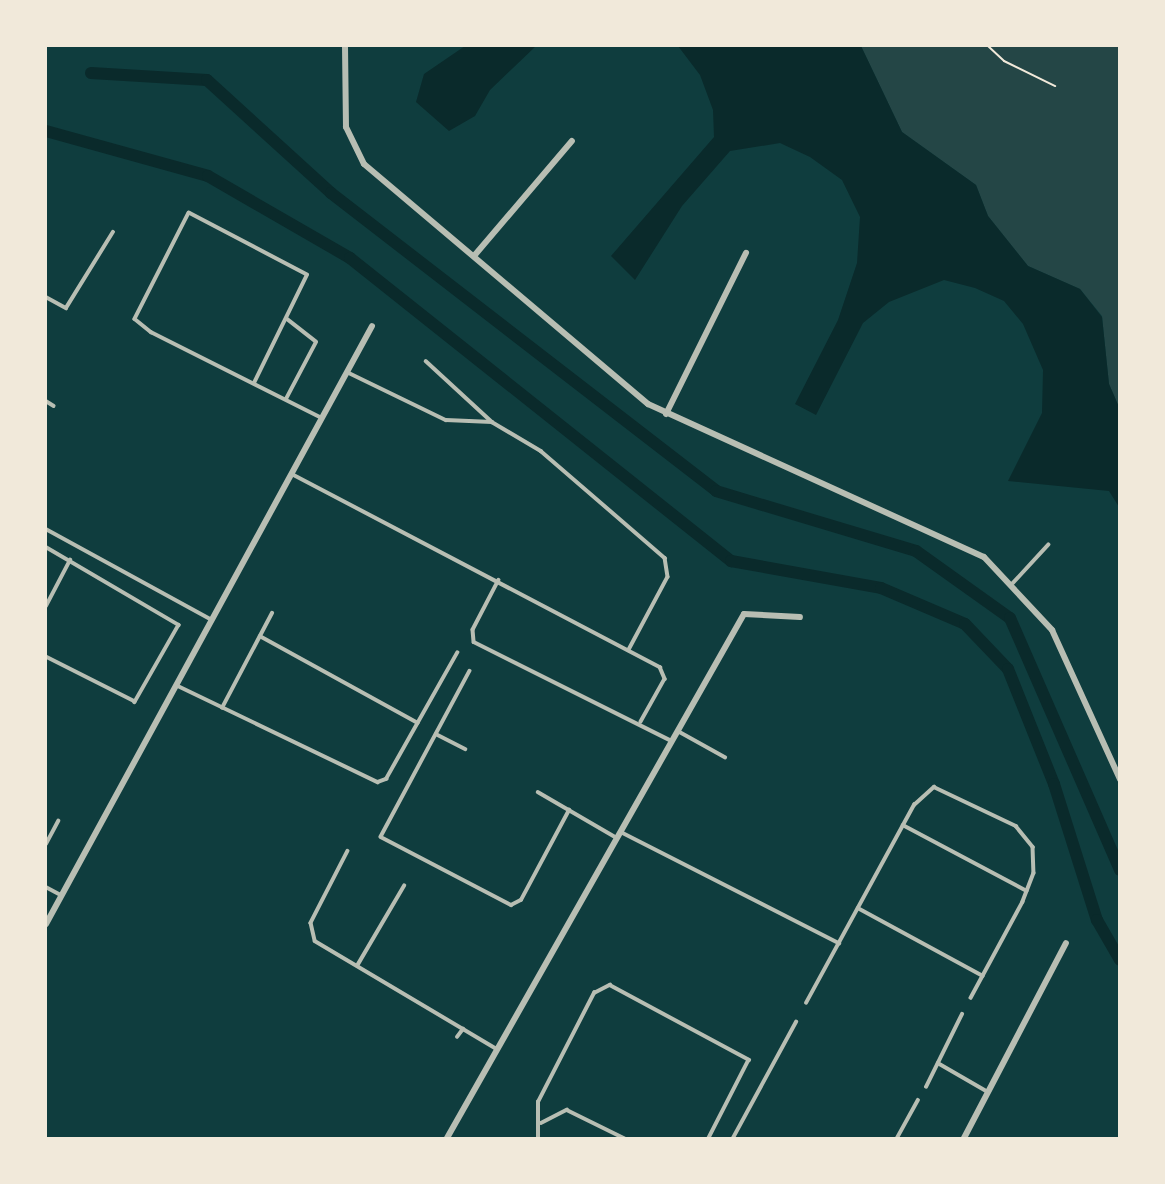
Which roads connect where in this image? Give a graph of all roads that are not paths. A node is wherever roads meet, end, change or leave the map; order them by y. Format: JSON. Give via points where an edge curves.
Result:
{"nodes":[{"id":1,"x":345,"y":46,"type":"edge"},
{"id":2,"x":572,"y":141,"type":"dead end"},
{"id":3,"x":113,"y":232,"type":"dead end"},
{"id":4,"x":746,"y":253,"type":"dead end"},
{"id":5,"x":474,"y":256,"type":"junction"},
{"id":6,"x":46,"y":297,"type":"edge"},
{"id":7,"x":288,"y":320,"type":"junction"},
{"id":8,"x":372,"y":326,"type":"dead end"},
{"id":9,"x":426,"y":361,"type":"dead end"},
{"id":10,"x":347,"y":372,"type":"junction"},
{"id":11,"x":254,"y":383,"type":"junction"},
{"id":12,"x":286,"y":399,"type":"junction"},
{"id":13,"x":46,"y":401,"type":"edge"},
{"id":14,"x":54,"y":406,"type":"dead end"},
{"id":15,"x":666,"y":414,"type":"junction"},
{"id":16,"x":322,"y":418,"type":"junction"},
{"id":17,"x":492,"y":422,"type":"junction"},
{"id":18,"x":292,"y":474,"type":"junction"},
{"id":19,"x":46,"y":529,"type":"edge"},
{"id":20,"x":1048,"y":545,"type":"dead end"},
{"id":21,"x":46,"y":547,"type":"edge"},
{"id":22,"x":69,"y":560,"type":"junction"},
{"id":23,"x":499,"y":580,"type":"junction"},
{"id":24,"x":1013,"y":583,"type":"junction"},
{"id":25,"x":46,"y":606,"type":"edge"},
{"id":26,"x":272,"y":613,"type":"dead end"},
{"id":27,"x":800,"y":617,"type":"dead end"},
{"id":28,"x":212,"y":620,"type":"junction"},
{"id":29,"x":260,"y":636,"type":"junction"},
{"id":30,"x":629,"y":650,"type":"junction"},
{"id":31,"x":457,"y":653,"type":"dead end"},
{"id":32,"x":46,"y":657,"type":"edge"},
{"id":33,"x":470,"y":671,"type":"dead end"},
{"id":34,"x":176,"y":685,"type":"junction"},
{"id":35,"x":222,"y":708,"type":"junction"},
{"id":36,"x":641,"y":722,"type":"junction"},
{"id":37,"x":418,"y":723,"type":"junction"},
{"id":38,"x":678,"y":731,"type":"junction"},
{"id":39,"x":435,"y":733,"type":"junction"},
{"id":40,"x":672,"y":741,"type":"junction"},
{"id":41,"x":465,"y":748,"type":"dead end"},
{"id":42,"x":725,"y":757,"type":"dead end"},
{"id":43,"x":1119,"y":779,"type":"edge"},
{"id":44,"x":538,"y":792,"type":"dead end"},
{"id":45,"x":569,"y":810,"type":"junction"},
{"id":46,"x":58,"y":821,"type":"dead end"},
{"id":47,"x":903,"y":825,"type":"junction"},
{"id":48,"x":619,"y":835,"type":"junction"},
{"id":49,"x":46,"y":844,"type":"edge"},
{"id":50,"x":348,"y":851,"type":"dead end"},
{"id":51,"x":404,"y":886,"type":"dead end"},
{"id":52,"x":46,"y":887,"type":"edge"},
{"id":53,"x":1027,"y":891,"type":"junction"},
{"id":54,"x":61,"y":895,"type":"junction"},
{"id":55,"x":858,"y":908,"type":"junction"},
{"id":56,"x":46,"y":924,"type":"edge"},
{"id":57,"x":839,"y":943,"type":"junction"},
{"id":58,"x":1066,"y":943,"type":"dead end"},
{"id":59,"x":357,"y":966,"type":"junction"},
{"id":60,"x":983,"y":976,"type":"junction"},
{"id":61,"x":971,"y":998,"type":"dead end"},
{"id":62,"x":806,"y":1003,"type":"dead end"},
{"id":63,"x":962,"y":1014,"type":"dead end"},
{"id":64,"x":796,"y":1022,"type":"dead end"},
{"id":65,"x":463,"y":1029,"type":"junction"},
{"id":66,"x":457,"y":1037,"type":"dead end"},
{"id":67,"x":497,"y":1049,"type":"junction"},
{"id":68,"x":938,"y":1063,"type":"junction"},
{"id":69,"x":926,"y":1087,"type":"dead end"},
{"id":70,"x":988,"y":1092,"type":"junction"},
{"id":71,"x":918,"y":1100,"type":"dead end"},
{"id":72,"x":541,"y":1123,"type":"junction"},
{"id":73,"x":447,"y":1139,"type":"edge"},
{"id":74,"x":538,"y":1139,"type":"edge"},
{"id":75,"x":624,"y":1139,"type":"edge"},
{"id":76,"x":709,"y":1139,"type":"edge"},
{"id":77,"x":733,"y":1139,"type":"edge"},
{"id":78,"x":897,"y":1139,"type":"edge"},
{"id":79,"x":964,"y":1139,"type":"edge"}],
"edges":[{"from":1,"to":5,"type":"street","via":[[346,127],[363,164]]},
{"from":2,"to":5,"type":"street"},
{"from":3,"to":6,"type":"lane","via":[[66,308]]},
{"from":4,"to":15,"type":"street"},
{"from":5,"to":15,"type":"street","via":[[583,353]]},
{"from":7,"to":11,"type":"lane"},
{"from":7,"to":11,"type":"lane","via":[[307,284],[299,267],[189,213],[135,319]]},
{"from":7,"to":12,"type":"lane","via":[[316,342]]},
{"from":8,"to":10,"type":"street"},
{"from":9,"to":17,"type":"lane"},
{"from":10,"to":16,"type":"street"},
{"from":10,"to":17,"type":"lane","via":[[446,420]]},
{"from":11,"to":12,"type":"lane"},
{"from":12,"to":16,"type":"lane"},
{"from":13,"to":14,"type":"lane"},
{"from":15,"to":24,"type":"street","via":[[931,530],[984,557]]},
{"from":16,"to":18,"type":"street"},
{"from":17,"to":30,"type":"lane","via":[[541,451],[665,558],[668,577]]},
{"from":18,"to":23,"type":"lane"},
{"from":18,"to":28,"type":"street"},
{"from":19,"to":28,"type":"lane"},
{"from":20,"to":24,"type":"lane"},
{"from":21,"to":22,"type":"lane"},
{"from":22,"to":25,"type":"lane"},
{"from":22,"to":32,"type":"lane","via":[[176,620],[177,633],[135,702]]},
{"from":23,"to":30,"type":"lane"},
{"from":23,"to":36,"type":"lane","via":[[473,630],[474,642]]},
{"from":24,"to":43,"type":"street","via":[[1052,630]]},
{"from":26,"to":29,"type":"lane"},
{"from":27,"to":38,"type":"street","via":[[744,614]]},
{"from":28,"to":34,"type":"street"},
{"from":29,"to":35,"type":"lane"},
{"from":29,"to":37,"type":"lane"},
{"from":30,"to":36,"type":"lane","via":[[664,672]]},
{"from":31,"to":37,"type":"lane"},
{"from":33,"to":39,"type":"lane"},
{"from":34,"to":35,"type":"lane"},
{"from":34,"to":54,"type":"street"},
{"from":35,"to":37,"type":"lane","via":[[379,782]]},
{"from":36,"to":40,"type":"lane"},
{"from":38,"to":40,"type":"street"},
{"from":38,"to":42,"type":"lane"},
{"from":39,"to":41,"type":"lane"},
{"from":39,"to":45,"type":"lane","via":[[382,824],[380,836],[388,845],[511,905],[521,900]]},
{"from":40,"to":48,"type":"street"},
{"from":44,"to":45,"type":"lane"},
{"from":45,"to":48,"type":"lane"},
{"from":46,"to":49,"type":"lane"},
{"from":47,"to":53,"type":"lane"},
{"from":47,"to":53,"type":"lane","via":[[926,790],[944,787],[1028,836],[1034,873]]},
{"from":47,"to":55,"type":"lane"},
{"from":48,"to":57,"type":"lane"},
{"from":48,"to":67,"type":"street"},
{"from":50,"to":59,"type":"lane","via":[[311,923],[311,935]]},
{"from":51,"to":59,"type":"lane"},
{"from":52,"to":54,"type":"lane"},
{"from":53,"to":60,"type":"lane"},
{"from":54,"to":56,"type":"street"},
{"from":55,"to":57,"type":"lane"},
{"from":55,"to":60,"type":"lane"},
{"from":57,"to":62,"type":"lane"},
{"from":58,"to":70,"type":"street"},
{"from":59,"to":65,"type":"lane"},
{"from":60,"to":61,"type":"lane"},
{"from":63,"to":68,"type":"lane"},
{"from":64,"to":77,"type":"lane"},
{"from":65,"to":66,"type":"lane"},
{"from":65,"to":67,"type":"lane"},
{"from":67,"to":73,"type":"street"},
{"from":68,"to":69,"type":"lane"},
{"from":68,"to":70,"type":"lane"},
{"from":70,"to":79,"type":"street"},
{"from":71,"to":78,"type":"lane"},
{"from":72,"to":74,"type":"lane"},
{"from":72,"to":75,"type":"lane","via":[[567,1110]]},
{"from":72,"to":76,"type":"lane","via":[[538,1102],[594,993],[610,985],[749,1060]]}]}
